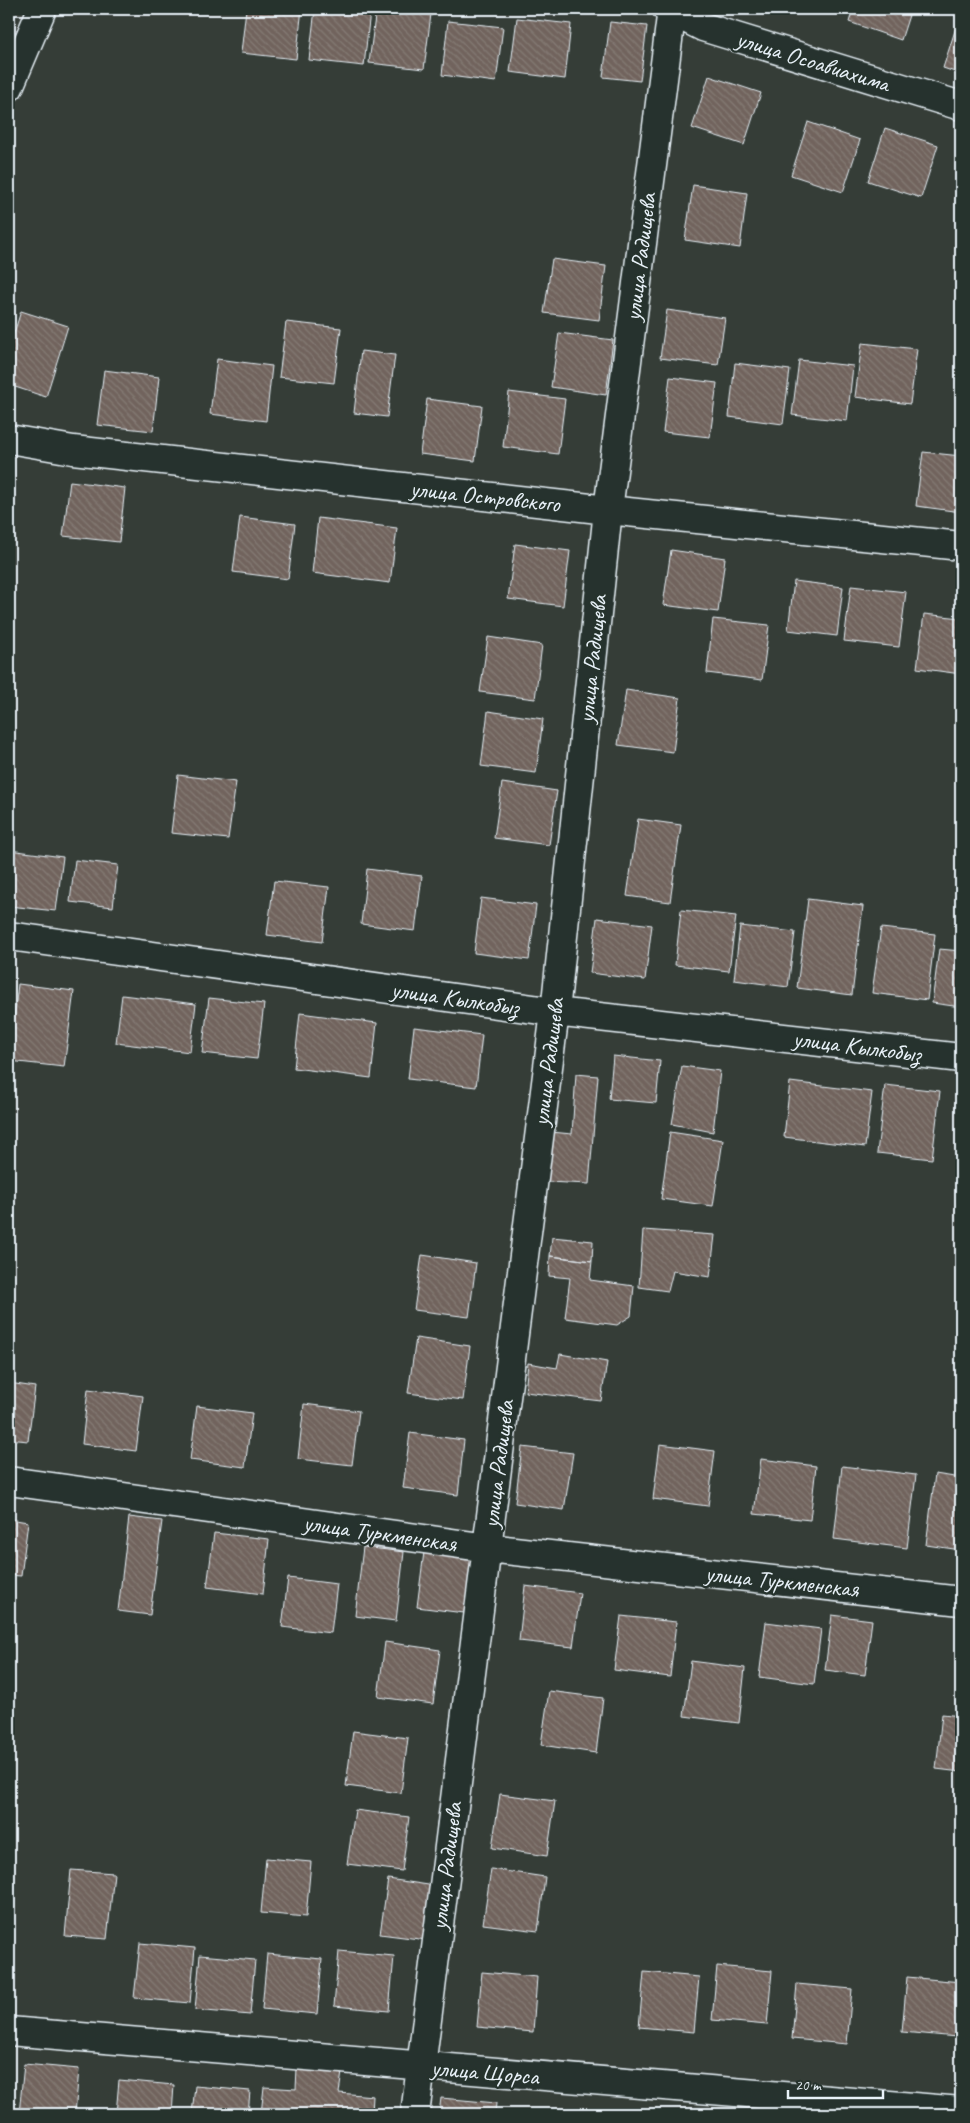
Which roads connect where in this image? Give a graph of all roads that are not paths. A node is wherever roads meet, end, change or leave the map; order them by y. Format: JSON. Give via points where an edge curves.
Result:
{"nodes":[{"id":1,"x":42,"y":9,"type":"edge"},
{"id":2,"x":670,"y":10,"type":"edge"},
{"id":3,"x":9,"y":87,"type":"edge"},
{"id":4,"x":961,"y":106,"type":"edge"},
{"id":5,"x":9,"y":439,"type":"edge"},
{"id":6,"x":608,"y":510,"type":"junction"},
{"id":7,"x":961,"y":546,"type":"edge"},
{"id":8,"x":9,"y":936,"type":"edge"},
{"id":9,"x":555,"y":1012,"type":"junction"},
{"id":10,"x":961,"y":1058,"type":"edge"},
{"id":11,"x":9,"y":1481,"type":"edge"},
{"id":12,"x":488,"y":1548,"type":"junction"},
{"id":13,"x":961,"y":1601,"type":"edge"},
{"id":14,"x":9,"y":2031,"type":"edge"},
{"id":15,"x":420,"y":2067,"type":"junction"},
{"id":16,"x":961,"y":2112,"type":"edge"},
{"id":17,"x":415,"y":2114,"type":"edge"}],
"edges":[{"from":1,"to":3,"type":"street"},
{"from":2,"to":4,"type":"street","name":"улица Осоавиахима","via":[[703,27]]},
{"from":2,"to":6,"type":"street","name":"улица Радищева"},
{"from":5,"to":6,"type":"street","name":"улица Островского","via":[[73,450]]},
{"from":6,"to":7,"type":"street","name":"улица Островского"},
{"from":6,"to":9,"type":"street","name":"улица Радищева"},
{"from":8,"to":9,"type":"street","name":"улица Кылкобыз"},
{"from":9,"to":10,"type":"street","name":"улица Кылкобыз"},
{"from":9,"to":12,"type":"street","name":"улица Радищева"},
{"from":11,"to":12,"type":"street","name":"улица Туркменская"},
{"from":12,"to":13,"type":"street","name":"улица Туркменская"},
{"from":12,"to":15,"type":"street","name":"улица Радищева"},
{"from":14,"to":15,"type":"street","name":"улица Щорса"},
{"from":15,"to":16,"type":"street","name":"улица Щорса"},
{"from":15,"to":17,"type":"street","name":"улица Радищева"}]}
